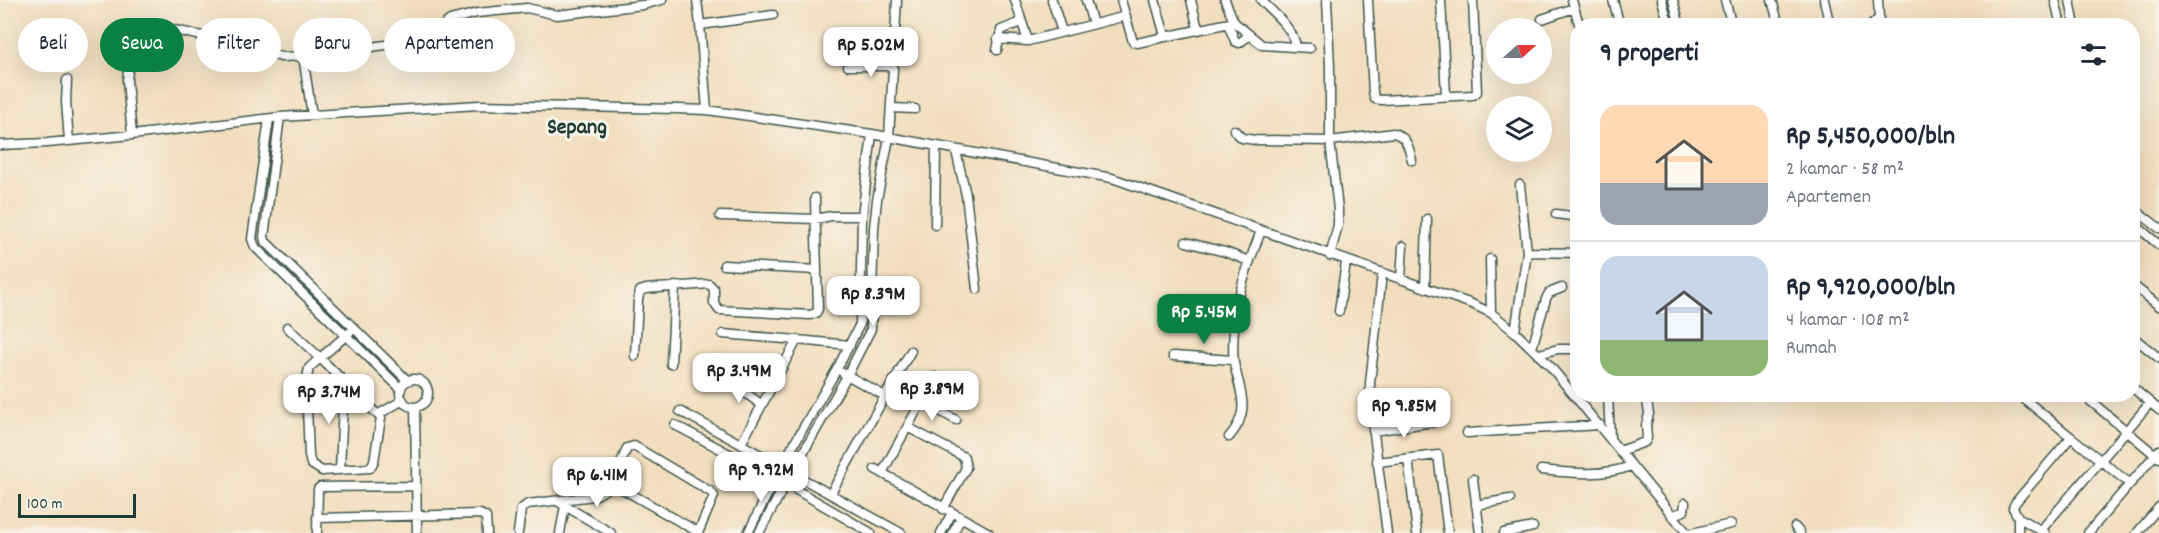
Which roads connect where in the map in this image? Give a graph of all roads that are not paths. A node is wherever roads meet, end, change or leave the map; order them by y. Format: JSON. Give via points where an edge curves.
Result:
{"nodes":[{"id":1,"x":662,"y":0,"type":"edge"},
{"id":2,"x":697,"y":0,"type":"edge"},
{"id":3,"x":897,"y":0,"type":"edge"},
{"id":4,"x":1015,"y":0,"type":"edge"},
{"id":5,"x":1052,"y":0,"type":"edge"},
{"id":6,"x":1086,"y":0,"type":"edge"},
{"id":7,"x":1121,"y":0,"type":"edge"},
{"id":8,"x":1155,"y":0,"type":"edge"},
{"id":9,"x":1191,"y":0,"type":"edge"},
{"id":10,"x":1225,"y":0,"type":"edge"},
{"id":11,"x":1261,"y":0,"type":"edge"},
{"id":12,"x":1368,"y":0,"type":"edge"},
{"id":13,"x":1441,"y":0,"type":"edge"},
{"id":14,"x":1473,"y":0,"type":"edge"},
{"id":15,"x":1613,"y":0,"type":"edge"},
{"id":16,"x":1662,"y":0,"type":"edge"},
{"id":17,"x":1673,"y":0,"type":"edge"},
{"id":18,"x":1725,"y":0,"type":"edge"},
{"id":19,"x":1772,"y":0,"type":"edge"},
{"id":20,"x":1824,"y":0,"type":"edge"},
{"id":21,"x":1878,"y":0,"type":"edge"},
{"id":22,"x":2055,"y":0,"type":"edge"},
{"id":23,"x":2070,"y":0,"type":"edge"},
{"id":24,"x":1326,"y":1,"type":"edge"},
{"id":25,"x":1573,"y":4,"type":"edge"},
{"id":26,"x":773,"y":15,"type":"dead end"},
{"id":27,"x":1126,"y":16,"type":"junction"},
{"id":28,"x":1544,"y":18,"type":"edge"},
{"id":29,"x":1618,"y":18,"type":"edge"},
{"id":30,"x":1667,"y":18,"type":"edge"},
{"id":31,"x":1678,"y":18,"type":"edge"},
{"id":32,"x":1730,"y":18,"type":"edge"},
{"id":33,"x":1777,"y":18,"type":"edge"},
{"id":34,"x":1828,"y":18,"type":"edge"},
{"id":35,"x":1880,"y":18,"type":"edge"},
{"id":36,"x":2059,"y":18,"type":"edge"},
{"id":37,"x":2073,"y":18,"type":"edge"},
{"id":38,"x":1021,"y":22,"type":"junction"},
{"id":39,"x":1231,"y":23,"type":"junction"},
{"id":40,"x":1094,"y":24,"type":"junction"},
{"id":41,"x":700,"y":25,"type":"junction"},
{"id":42,"x":1198,"y":29,"type":"junction"},
{"id":43,"x":184,"y":32,"type":"edge"},
{"id":44,"x":1062,"y":32,"type":"junction"},
{"id":45,"x":1250,"y":35,"type":"junction"},
{"id":46,"x":1165,"y":36,"type":"junction"},
{"id":47,"x":998,"y":39,"type":"junction"},
{"id":48,"x":1028,"y":41,"type":"junction"},
{"id":49,"x":1296,"y":46,"type":"junction"},
{"id":50,"x":372,"y":47,"type":"edge"},
{"id":51,"x":1310,"y":48,"type":"dead end"},
{"id":52,"x":997,"y":50,"type":"dead end"},
{"id":53,"x":293,"y":56,"type":"edge"},
{"id":54,"x":848,"y":66,"type":"dead end"},
{"id":55,"x":893,"y":66,"type":"junction"},
{"id":56,"x":128,"y":72,"type":"edge"},
{"id":57,"x":305,"y":72,"type":"edge"},
{"id":58,"x":68,"y":80,"type":"dead end"},
{"id":59,"x":1446,"y":96,"type":"junction"},
{"id":60,"x":891,"y":108,"type":"junction"},
{"id":61,"x":915,"y":109,"type":"dead end"},
{"id":62,"x":707,"y":110,"type":"junction"},
{"id":63,"x":312,"y":115,"type":"junction"},
{"id":64,"x":280,"y":117,"type":"junction"},
{"id":65,"x":269,"y":119,"type":"junction"},
{"id":66,"x":1234,"y":130,"type":"dead end"},
{"id":67,"x":872,"y":134,"type":"junction"},
{"id":68,"x":132,"y":135,"type":"junction"},
{"id":69,"x":888,"y":138,"type":"junction"},
{"id":70,"x":69,"y":141,"type":"junction"},
{"id":71,"x":1330,"y":141,"type":"junction"},
{"id":72,"x":0,"y":145,"type":"edge"},
{"id":73,"x":936,"y":146,"type":"junction"},
{"id":74,"x":956,"y":151,"type":"junction"},
{"id":75,"x":264,"y":153,"type":"junction"},
{"id":76,"x":275,"y":154,"type":"junction"},
{"id":77,"x":1412,"y":160,"type":"dead end"},
{"id":78,"x":867,"y":171,"type":"junction"},
{"id":79,"x":881,"y":174,"type":"junction"},
{"id":80,"x":1520,"y":185,"type":"dead end"},
{"id":81,"x":815,"y":198,"type":"dead end"},
{"id":82,"x":864,"y":198,"type":"junction"},
{"id":83,"x":877,"y":200,"type":"junction"},
{"id":84,"x":2140,"y":213,"type":"edge"},
{"id":85,"x":1556,"y":214,"type":"dead end"},
{"id":86,"x":720,"y":216,"type":"dead end"},
{"id":87,"x":862,"y":216,"type":"junction"},
{"id":88,"x":1570,"y":216,"type":"edge"},
{"id":89,"x":255,"y":219,"type":"junction"},
{"id":90,"x":815,"y":219,"type":"junction"},
{"id":91,"x":1427,"y":219,"type":"dead end"},
{"id":92,"x":266,"y":220,"type":"junction"},
{"id":93,"x":935,"y":225,"type":"dead end"},
{"id":94,"x":2159,"y":228,"type":"edge"},
{"id":95,"x":2140,"y":230,"type":"edge"},
{"id":96,"x":1261,"y":231,"type":"junction"},
{"id":97,"x":1186,"y":242,"type":"dead end"},
{"id":98,"x":2159,"y":245,"type":"edge"},
{"id":99,"x":1403,"y":246,"type":"dead end"},
{"id":100,"x":1527,"y":252,"type":"junction"},
{"id":101,"x":1570,"y":253,"type":"edge"},
{"id":102,"x":1330,"y":256,"type":"junction"},
{"id":103,"x":1490,"y":260,"type":"dead end"},
{"id":104,"x":1249,"y":261,"type":"junction"},
{"id":105,"x":1346,"y":262,"type":"junction"},
{"id":106,"x":724,"y":265,"type":"dead end"},
{"id":107,"x":817,"y":270,"type":"junction"},
{"id":108,"x":1382,"y":274,"type":"junction"},
{"id":109,"x":1401,"y":279,"type":"junction"},
{"id":110,"x":675,"y":286,"type":"junction"},
{"id":111,"x":1425,"y":288,"type":"junction"},
{"id":112,"x":1562,"y":288,"type":"dead end"},
{"id":113,"x":977,"y":289,"type":"dead end"},
{"id":114,"x":2140,"y":291,"type":"edge"},
{"id":115,"x":861,"y":292,"type":"junction"},
{"id":116,"x":873,"y":293,"type":"junction"},
{"id":117,"x":2159,"y":306,"type":"edge"},
{"id":118,"x":1339,"y":311,"type":"dead end"},
{"id":119,"x":1491,"y":313,"type":"junction"},
{"id":120,"x":287,"y":327,"type":"dead end"},
{"id":121,"x":354,"y":328,"type":"junction"},
{"id":122,"x":1515,"y":332,"type":"junction"},
{"id":123,"x":723,"y":334,"type":"dead end"},
{"id":124,"x":346,"y":336,"type":"junction"},
{"id":125,"x":797,"y":340,"type":"junction"},
{"id":126,"x":2140,"y":343,"type":"edge"},
{"id":127,"x":850,"y":345,"type":"junction"},
{"id":128,"x":1570,"y":349,"type":"edge"},
{"id":129,"x":911,"y":351,"type":"dead end"},
{"id":130,"x":1535,"y":351,"type":"junction"},
{"id":131,"x":635,"y":356,"type":"dead end"},
{"id":132,"x":1173,"y":356,"type":"dead end"},
{"id":133,"x":320,"y":358,"type":"junction"},
{"id":134,"x":2159,"y":358,"type":"edge"},
{"id":135,"x":1233,"y":360,"type":"junction"},
{"id":136,"x":671,"y":364,"type":"dead end"},
{"id":137,"x":837,"y":369,"type":"junction"},
{"id":138,"x":847,"y":376,"type":"junction"},
{"id":139,"x":935,"y":377,"type":"dead end"},
{"id":140,"x":344,"y":381,"type":"junction"},
{"id":141,"x":408,"y":381,"type":"junction"},
{"id":142,"x":775,"y":382,"type":"junction"},
{"id":143,"x":401,"y":389,"type":"junction"},
{"id":144,"x":1570,"y":391,"type":"edge"},
{"id":145,"x":2140,"y":394,"type":"edge"},
{"id":146,"x":885,"y":396,"type":"junction"},
{"id":147,"x":403,"y":400,"type":"junction"},
{"id":148,"x":922,"y":401,"type":"junction"},
{"id":149,"x":1580,"y":402,"type":"edge"},
{"id":150,"x":1608,"y":402,"type":"edge"},
{"id":151,"x":1647,"y":402,"type":"edge"},
{"id":152,"x":2028,"y":402,"type":"edge"},
{"id":153,"x":2092,"y":402,"type":"edge"},
{"id":154,"x":2150,"y":403,"type":"junction"},
{"id":155,"x":762,"y":405,"type":"junction"},
{"id":156,"x":415,"y":407,"type":"junction"},
{"id":157,"x":2159,"y":410,"type":"edge"},
{"id":158,"x":680,"y":411,"type":"dead end"},
{"id":159,"x":379,"y":414,"type":"junction"},
{"id":160,"x":956,"y":420,"type":"dead end"},
{"id":161,"x":1432,"y":422,"type":"dead end"},
{"id":162,"x":675,"y":425,"type":"dead end"},
{"id":163,"x":1600,"y":425,"type":"junction"},
{"id":164,"x":909,"y":428,"type":"junction"},
{"id":165,"x":2126,"y":430,"type":"junction"},
{"id":166,"x":1373,"y":431,"type":"junction"},
{"id":167,"x":1467,"y":433,"type":"dead end"},
{"id":168,"x":1229,"y":437,"type":"dead end"},
{"id":169,"x":2071,"y":437,"type":"junction"},
{"id":170,"x":1610,"y":438,"type":"junction"},
{"id":171,"x":741,"y":444,"type":"junction"},
{"id":172,"x":1620,"y":451,"type":"junction"},
{"id":173,"x":2158,"y":454,"type":"edge"},
{"id":174,"x":1408,"y":458,"type":"junction"},
{"id":175,"x":2100,"y":461,"type":"junction"},
{"id":176,"x":1377,"y":462,"type":"junction"},
{"id":177,"x":781,"y":466,"type":"junction"},
{"id":178,"x":1631,"y":466,"type":"junction"},
{"id":179,"x":340,"y":470,"type":"junction"},
{"id":180,"x":1541,"y":470,"type":"dead end"},
{"id":181,"x":792,"y":472,"type":"junction"},
{"id":182,"x":773,"y":479,"type":"junction"},
{"id":183,"x":1473,"y":479,"type":"dead end"},
{"id":184,"x":612,"y":483,"type":"junction"},
{"id":185,"x":2129,"y":483,"type":"junction"},
{"id":186,"x":785,"y":485,"type":"junction"},
{"id":187,"x":415,"y":486,"type":"junction"},
{"id":188,"x":831,"y":493,"type":"junction"},
{"id":189,"x":1509,"y":499,"type":"dead end"},
{"id":190,"x":556,"y":501,"type":"junction"},
{"id":191,"x":1685,"y":502,"type":"dead end"},
{"id":192,"x":1476,"y":505,"type":"junction"},
{"id":193,"x":565,"y":506,"type":"junction"},
{"id":194,"x":2159,"y":507,"type":"edge"},
{"id":195,"x":943,"y":509,"type":"junction"},
{"id":196,"x":952,"y":513,"type":"junction"},
{"id":197,"x":416,"y":516,"type":"junction"},
{"id":198,"x":1672,"y":516,"type":"junction"},
{"id":199,"x":2018,"y":517,"type":"junction"},
{"id":200,"x":317,"y":518,"type":"junction"},
{"id":201,"x":961,"y":518,"type":"junction"},
{"id":202,"x":1731,"y":524,"type":"dead end"},
{"id":203,"x":1533,"y":527,"type":"dead end"},
{"id":204,"x":698,"y":532,"type":"edge"},
{"id":205,"x":2043,"y":532,"type":"edge"},
{"id":206,"x":317,"y":533,"type":"edge"},
{"id":207,"x":417,"y":533,"type":"edge"},
{"id":208,"x":488,"y":533,"type":"edge"},
{"id":209,"x":518,"y":533,"type":"edge"},
{"id":210,"x":560,"y":533,"type":"edge"},
{"id":211,"x":611,"y":533,"type":"edge"},
{"id":212,"x":748,"y":533,"type":"edge"},
{"id":213,"x":759,"y":533,"type":"edge"},
{"id":214,"x":871,"y":533,"type":"edge"},
{"id":215,"x":901,"y":533,"type":"edge"},
{"id":216,"x":942,"y":533,"type":"edge"},
{"id":217,"x":953,"y":533,"type":"edge"},
{"id":218,"x":989,"y":533,"type":"edge"},
{"id":219,"x":1386,"y":533,"type":"edge"},
{"id":220,"x":1417,"y":533,"type":"edge"},
{"id":221,"x":1448,"y":533,"type":"edge"},
{"id":222,"x":1480,"y":533,"type":"edge"},
{"id":223,"x":1504,"y":533,"type":"edge"},
{"id":224,"x":1687,"y":533,"type":"edge"},
{"id":225,"x":1692,"y":533,"type":"edge"},
{"id":226,"x":2018,"y":533,"type":"edge"},
{"id":227,"x":2088,"y":533,"type":"edge"},
{"id":228,"x":2137,"y":533,"type":"edge"}],
"edges":[{"from":1,"to":50,"type":"street","via":[[557,15],[527,8],[477,12],[450,20],[429,36]]},
{"from":2,"to":41,"type":"street"},
{"from":3,"to":55,"type":"street"},
{"from":4,"to":38,"type":"street"},
{"from":5,"to":44,"type":"street"},
{"from":6,"to":40,"type":"street"},
{"from":7,"to":27,"type":"street"},
{"from":8,"to":46,"type":"street"},
{"from":9,"to":42,"type":"street"},
{"from":10,"to":39,"type":"street"},
{"from":11,"to":49,"type":"street","via":[[1288,30]]},
{"from":12,"to":59,"type":"street","via":[[1375,99]]},
{"from":13,"to":59,"type":"street"},
{"from":14,"to":59,"type":"street","via":[[1478,92]]},
{"from":15,"to":29,"type":"street"},
{"from":16,"to":30,"type":"street"},
{"from":17,"to":31,"type":"street"},
{"from":18,"to":32,"type":"street"},
{"from":19,"to":33,"type":"street"},
{"from":20,"to":34,"type":"street"},
{"from":21,"to":35,"type":"street"},
{"from":22,"to":36,"type":"street"},
{"from":23,"to":37,"type":"street"},
{"from":24,"to":71,"type":"street"},
{"from":25,"to":28,"type":"street"},
{"from":26,"to":41,"type":"street"},
{"from":27,"to":40,"type":"street"},
{"from":27,"to":46,"type":"street","via":[[1133,42]]},
{"from":38,"to":47,"type":"street","via":[[1000,30]]},
{"from":38,"to":48,"type":"street"},
{"from":39,"to":42,"type":"street"},
{"from":39,"to":45,"type":"street"},
{"from":39,"to":45,"type":"street","via":[[1235,41],[1239,43]]},
{"from":40,"to":44,"type":"street"},
{"from":41,"to":62,"type":"street"},
{"from":42,"to":46,"type":"street"},
{"from":43,"to":53,"type":"street","via":[[281,57]]},
{"from":44,"to":48,"type":"street"},
{"from":45,"to":49,"type":"street","via":[[1266,46]]},
{"from":47,"to":48,"type":"street"},
{"from":47,"to":52,"type":"street"},
{"from":49,"to":51,"type":"street"},
{"from":54,"to":55,"type":"street"},
{"from":55,"to":60,"type":"street"},
{"from":56,"to":68,"type":"street"},
{"from":57,"to":63,"type":"street"},
{"from":58,"to":70,"type":"street"},
{"from":60,"to":61,"type":"street"},
{"from":60,"to":69,"type":"street"},
{"from":62,"to":63,"type":"street","via":[[479,105]]},
{"from":62,"to":67,"type":"street"},
{"from":63,"to":64,"type":"street"},
{"from":64,"to":65,"type":"street"},
{"from":64,"to":76,"type":"street"},
{"from":65,"to":68,"type":"street"},
{"from":65,"to":75,"type":"street"},
{"from":66,"to":71,"type":"street","via":[[1248,140]]},
{"from":67,"to":69,"type":"street"},
{"from":67,"to":78,"type":"street"},
{"from":68,"to":70,"type":"street"},
{"from":69,"to":73,"type":"street"},
{"from":69,"to":79,"type":"street"},
{"from":70,"to":72,"type":"street"},
{"from":71,"to":77,"type":"street","via":[[1400,135]]},
{"from":71,"to":102,"type":"street","via":[[1338,225]]},
{"from":73,"to":74,"type":"street"},
{"from":73,"to":93,"type":"street"},
{"from":74,"to":96,"type":"street","via":[[1112,178]]},
{"from":74,"to":113,"type":"street","via":[[966,195]]},
{"from":75,"to":76,"type":"street"},
{"from":75,"to":89,"type":"street"},
{"from":76,"to":92,"type":"street"},
{"from":78,"to":79,"type":"street"},
{"from":78,"to":82,"type":"street"},
{"from":79,"to":83,"type":"street"},
{"from":80,"to":100,"type":"street"},
{"from":81,"to":90,"type":"street"},
{"from":82,"to":83,"type":"street"},
{"from":82,"to":87,"type":"street"},
{"from":83,"to":116,"type":"street"},
{"from":84,"to":94,"type":"street"},
{"from":85,"to":88,"type":"street"},
{"from":86,"to":90,"type":"street"},
{"from":87,"to":90,"type":"street"},
{"from":87,"to":115,"type":"street"},
{"from":89,"to":92,"type":"street"},
{"from":89,"to":124,"type":"street","via":[[255,247]]},
{"from":90,"to":107,"type":"street"},
{"from":91,"to":111,"type":"street"},
{"from":92,"to":121,"type":"street","via":[[264,237],[268,244]]},
{"from":95,"to":98,"type":"street"},
{"from":96,"to":102,"type":"street"},
{"from":96,"to":104,"type":"street"},
{"from":97,"to":104,"type":"street"},
{"from":99,"to":109,"type":"street"},
{"from":100,"to":101,"type":"street"},
{"from":100,"to":122,"type":"street"},
{"from":102,"to":105,"type":"street"},
{"from":103,"to":119,"type":"street"},
{"from":104,"to":135,"type":"street","via":[[1236,311]]},
{"from":105,"to":108,"type":"street"},
{"from":105,"to":118,"type":"street"},
{"from":106,"to":107,"type":"street"},
{"from":107,"to":110,"type":"street","via":[[818,309],[813,314],[719,310],[712,286]]},
{"from":108,"to":109,"type":"street"},
{"from":108,"to":166,"type":"street","via":[[1370,383]]},
{"from":109,"to":111,"type":"street"},
{"from":110,"to":131,"type":"street","via":[[640,291]]},
{"from":110,"to":136,"type":"street"},
{"from":111,"to":119,"type":"street"},
{"from":112,"to":130,"type":"street","via":[[1549,293],[1546,299]]},
{"from":114,"to":117,"type":"street"},
{"from":115,"to":116,"type":"street"},
{"from":115,"to":127,"type":"street","via":[[860,324]]},
{"from":116,"to":138,"type":"street","via":[[872,329]]},
{"from":119,"to":122,"type":"street"},
{"from":120,"to":133,"type":"street"},
{"from":121,"to":124,"type":"street"},
{"from":121,"to":141,"type":"street"},
{"from":122,"to":130,"type":"street"},
{"from":123,"to":125,"type":"street"},
{"from":124,"to":133,"type":"street"},
{"from":124,"to":143,"type":"street"},
{"from":125,"to":127,"type":"street"},
{"from":125,"to":142,"type":"street"},
{"from":126,"to":134,"type":"street"},
{"from":127,"to":137,"type":"street"},
{"from":128,"to":130,"type":"street"},
{"from":129,"to":146,"type":"street"},
{"from":130,"to":144,"type":"street"},
{"from":132,"to":135,"type":"street"},
{"from":133,"to":140,"type":"street"},
{"from":133,"to":179,"type":"street","via":[[309,368],[306,383],[309,456],[316,469]]},
{"from":135,"to":168,"type":"street","via":[[1243,411]]},
{"from":137,"to":138,"type":"street"},
{"from":137,"to":177,"type":"street"},
{"from":138,"to":146,"type":"street"},
{"from":138,"to":181,"type":"street"},
{"from":139,"to":148,"type":"street"},
{"from":140,"to":159,"type":"street"},
{"from":140,"to":179,"type":"street"},
{"from":141,"to":143,"type":"street"},
{"from":141,"to":156,"type":"street","via":[[423,382],[428,392],[425,402]]},
{"from":142,"to":155,"type":"street"},
{"from":142,"to":155,"type":"street","via":[[732,381]]},
{"from":143,"to":147,"type":"street"},
{"from":145,"to":154,"type":"street"},
{"from":146,"to":188,"type":"street"},
{"from":147,"to":156,"type":"street"},
{"from":147,"to":159,"type":"street"},
{"from":148,"to":160,"type":"street"},
{"from":148,"to":164,"type":"street"},
{"from":149,"to":163,"type":"street"},
{"from":150,"to":170,"type":"street"},
{"from":151,"to":172,"type":"street","via":[[1645,442]]},
{"from":152,"to":169,"type":"street"},
{"from":153,"to":165,"type":"street"},
{"from":154,"to":157,"type":"street"},
{"from":154,"to":165,"type":"street"},
{"from":155,"to":171,"type":"street"},
{"from":156,"to":187,"type":"street"},
{"from":158,"to":171,"type":"street"},
{"from":159,"to":179,"type":"street","via":[[381,422],[372,466]]},
{"from":161,"to":166,"type":"street"},
{"from":162,"to":182,"type":"street"},
{"from":163,"to":167,"type":"street"},
{"from":163,"to":170,"type":"street"},
{"from":164,"to":195,"type":"street","via":[[964,457],[966,468]]},
{"from":164,"to":195,"type":"street","via":[[879,471]]},
{"from":165,"to":173,"type":"street"},
{"from":165,"to":175,"type":"street"},
{"from":166,"to":176,"type":"street"},
{"from":169,"to":175,"type":"street"},
{"from":169,"to":199,"type":"street","via":[[2014,503]]},
{"from":170,"to":172,"type":"street"},
{"from":171,"to":177,"type":"street"},
{"from":172,"to":178,"type":"street"},
{"from":173,"to":185,"type":"street"},
{"from":174,"to":176,"type":"street"},
{"from":174,"to":220,"type":"street"},
{"from":174,"to":221,"type":"street","via":[[1434,454],[1439,458]]},
{"from":175,"to":185,"type":"street"},
{"from":175,"to":205,"type":"street"},
{"from":176,"to":219,"type":"street"},
{"from":177,"to":181,"type":"street"},
{"from":177,"to":182,"type":"street","via":[[774,470]]},
{"from":178,"to":180,"type":"street","via":[[1608,473]]},
{"from":178,"to":198,"type":"street"},
{"from":181,"to":186,"type":"street"},
{"from":181,"to":188,"type":"street"},
{"from":182,"to":186,"type":"street"},
{"from":182,"to":212,"type":"street"},
{"from":183,"to":192,"type":"street"},
{"from":184,"to":190,"type":"street","via":[[594,496]]},
{"from":184,"to":204,"type":"street"},
{"from":184,"to":204,"type":"street","via":[[627,448],[634,446],[714,496]]},
{"from":185,"to":227,"type":"street"},
{"from":186,"to":213,"type":"street"},
{"from":186,"to":214,"type":"street"},
{"from":187,"to":197,"type":"street"},
{"from":187,"to":200,"type":"street","via":[[320,487]]},
{"from":188,"to":215,"type":"street"},
{"from":189,"to":192,"type":"street"},
{"from":190,"to":193,"type":"street"},
{"from":190,"to":209,"type":"street","via":[[524,506]]},
{"from":191,"to":198,"type":"street","via":[[1684,511]]},
{"from":192,"to":222,"type":"street"},
{"from":193,"to":210,"type":"street"},
{"from":193,"to":211,"type":"street"},
{"from":194,"to":228,"type":"street"},
{"from":195,"to":196,"type":"street"},
{"from":196,"to":201,"type":"street"},
{"from":196,"to":216,"type":"street"},
{"from":197,"to":200,"type":"street"},
{"from":197,"to":207,"type":"street"},
{"from":197,"to":208,"type":"street","via":[[485,515]]},
{"from":198,"to":224,"type":"street"},
{"from":199,"to":205,"type":"street"},
{"from":199,"to":226,"type":"street"},
{"from":200,"to":206,"type":"street"},
{"from":201,"to":217,"type":"street"},
{"from":201,"to":218,"type":"street"},
{"from":202,"to":225,"type":"street"},
{"from":203,"to":223,"type":"street"}]}
